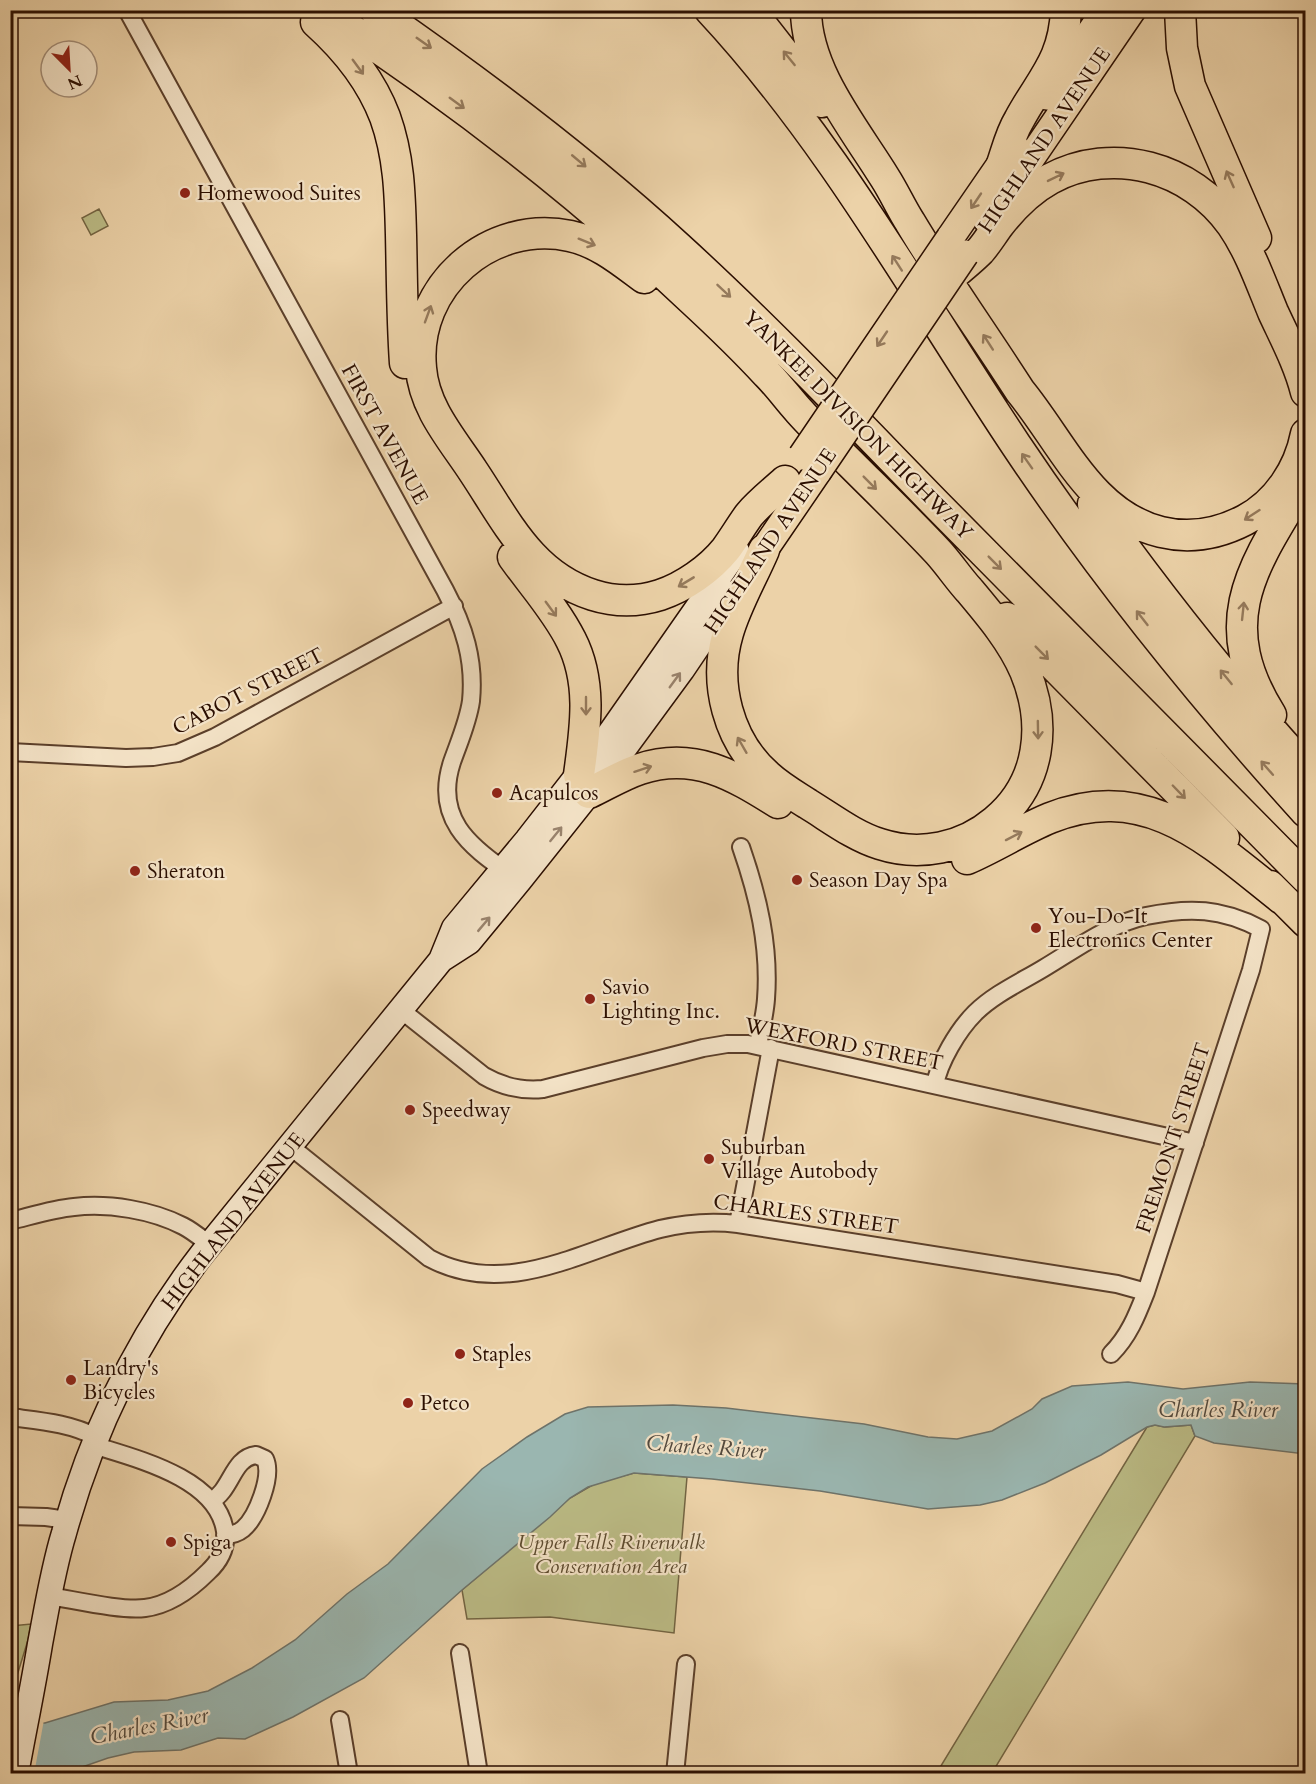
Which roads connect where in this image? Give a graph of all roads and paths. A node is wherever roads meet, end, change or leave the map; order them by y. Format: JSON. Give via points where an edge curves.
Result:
{"nodes":[{"id":1,"x":128,"y":10,"type":"edge"},
{"id":2,"x":302,"y":10,"type":"edge"},
{"id":3,"x":322,"y":10,"type":"edge"},
{"id":4,"x":375,"y":10,"type":"edge"},
{"id":5,"x":710,"y":10,"type":"edge"},
{"id":6,"x":750,"y":10,"type":"edge"},
{"id":7,"x":806,"y":10,"type":"edge"},
{"id":8,"x":1066,"y":10,"type":"edge"},
{"id":9,"x":1106,"y":10,"type":"edge"},
{"id":10,"x":1132,"y":10,"type":"edge"},
{"id":11,"x":1180,"y":10,"type":"edge"},
{"id":12,"x":1002,"y":164,"type":"junction"},
{"id":13,"x":910,"y":223,"type":"junction"},
{"id":14,"x":959,"y":258,"type":"junction"},
{"id":15,"x":1305,"y":347,"type":"edge"},
{"id":16,"x":1020,"y":391,"type":"junction"},
{"id":17,"x":1305,"y":392,"type":"edge"},
{"id":18,"x":800,"y":412,"type":"junction"},
{"id":19,"x":1305,"y":434,"type":"edge"},
{"id":20,"x":810,"y":463,"type":"junction"},
{"id":21,"x":1305,"y":480,"type":"edge"},
{"id":22,"x":785,"y":481,"type":"junction"},
{"id":23,"x":764,"y":550,"type":"junction"},
{"id":24,"x":939,"y":554,"type":"junction"},
{"id":25,"x":454,"y":606,"type":"junction"},
{"id":26,"x":10,"y":752,"type":"edge"},
{"id":27,"x":1305,"y":757,"type":"edge"},
{"id":28,"x":1305,"y":769,"type":"edge"},
{"id":29,"x":584,"y":784,"type":"junction"},
{"id":30,"x":1305,"y":812,"type":"edge"},
{"id":31,"x":741,"y":847,"type":"dead end"},
{"id":32,"x":511,"y":875,"type":"junction"},
{"id":33,"x":1305,"y":878,"type":"edge"},
{"id":34,"x":1282,"y":899,"type":"junction"},
{"id":35,"x":1305,"y":922,"type":"edge"},
{"id":36,"x":401,"y":1010,"type":"junction"},
{"id":37,"x":765,"y":1047,"type":"junction"},
{"id":38,"x":935,"y":1085,"type":"junction"},
{"id":39,"x":1195,"y":1143,"type":"junction"},
{"id":40,"x":291,"y":1147,"type":"junction"},
{"id":41,"x":10,"y":1221,"type":"edge"},
{"id":42,"x":738,"y":1224,"type":"junction"},
{"id":43,"x":210,"y":1245,"type":"junction"},
{"id":44,"x":1146,"y":1292,"type":"junction"},
{"id":45,"x":1111,"y":1354,"type":"dead end"},
{"id":46,"x":10,"y":1417,"type":"edge"},
{"id":47,"x":95,"y":1441,"type":"junction"},
{"id":48,"x":211,"y":1501,"type":"junction"},
{"id":49,"x":10,"y":1516,"type":"edge"},
{"id":50,"x":67,"y":1520,"type":"junction"},
{"id":51,"x":225,"y":1535,"type":"junction"},
{"id":52,"x":49,"y":1596,"type":"junction"},
{"id":53,"x":460,"y":1653,"type":"dead end"},
{"id":54,"x":686,"y":1664,"type":"dead end"},
{"id":55,"x":340,"y":1720,"type":"dead end"},
{"id":56,"x":18,"y":1764,"type":"edge"},
{"id":57,"x":349,"y":1773,"type":"edge"},
{"id":58,"x":479,"y":1773,"type":"edge"},
{"id":59,"x":675,"y":1773,"type":"edge"}],
"edges":[{"from":1,"to":25,"type":"street","name":"FIRST AVENUE"},
{"from":2,"to":29,"type":"highway","one_way":true,"via":[[356,65],[385,117],[399,178],[405,355],[410,393],[430,435],[573,643],[586,701]]},
{"from":3,"to":18,"type":"highway","one_way":true,"via":[[456,102],[589,208],[705,313],[769,375]]},
{"from":4,"to":33,"type":"highway","name":"YANKEE DIVISION HIGHWAY","one_way":true,"via":[[542,132],[695,263]]},
{"from":30,"to":5,"type":"highway","one_way":true,"via":[[1188,676],[1104,569],[1017,447],[810,132]]},
{"from":13,"to":6,"type":"highway","one_way":true,"via":[[813,88]]},
{"from":7,"to":13,"type":"highway","via":[[813,48],[831,92]]},
{"from":8,"to":12,"type":"highway","via":[[1064,37],[1056,60],[1018,121]]},
{"from":9,"to":12,"type":"main road","name":"HIGHLAND AVENUE"},
{"from":10,"to":14,"type":"main road","name":"HIGHLAND AVENUE"},
{"from":15,"to":11,"type":"highway","one_way":true,"via":[[1193,96],[1183,57]]},
{"from":12,"to":14,"type":"main road","name":"HIGHLAND AVENUE","one_way":true},
{"from":16,"to":13,"type":"highway","one_way":true},
{"from":14,"to":17,"type":"highway","one_way":true,"via":[[981,249],[1021,201],[1060,175],[1106,163],[1166,172],[1203,194],[1236,231],[1294,358]]},
{"from":14,"to":20,"type":"main road","name":"HIGHLAND AVENUE","one_way":true,"bridge":true},
{"from":14,"to":20,"type":"main road","name":"HIGHLAND AVENUE","bridge":true},
{"from":19,"to":16,"type":"highway","one_way":true,"via":[[1292,473],[1255,514],[1210,534],[1167,534],[1131,521],[1104,502]]},
{"from":28,"to":16,"type":"highway","one_way":true,"via":[[1148,579],[1059,457]]},
{"from":22,"to":18,"type":"highway","one_way":true,"via":[[750,514],[717,559],[676,588],[651,598],[628,601],[574,589],[551,575],[529,553],[438,418],[423,384],[422,336],[441,288],[474,255],[522,235],[571,236],[603,249],[656,288]]},
{"from":18,"to":24,"type":"highway","one_way":true},
{"from":20,"to":22,"type":"main road","name":"HIGHLAND AVENUE"},
{"from":20,"to":23,"type":"main road","name":"HIGHLAND AVENUE"},
{"from":27,"to":21,"type":"highway","one_way":true,"via":[[1275,721],[1262,698],[1247,661],[1242,627],[1254,568]]},
{"from":22,"to":29,"type":"main road","name":"HIGHLAND AVENUE"},
{"from":24,"to":23,"type":"highway","one_way":true,"via":[[1020,660],[1034,699],[1038,738],[1028,778],[1015,801],[998,819],[957,844],[915,850],[881,845],[850,830],[770,778],[740,743],[726,707],[723,657],[732,621]]},
{"from":29,"to":23,"type":"main road","name":"HIGHLAND AVENUE","one_way":true,"via":[[677,677]]},
{"from":24,"to":34,"type":"highway","one_way":true,"via":[[990,600]]},
{"from":25,"to":26,"type":"street","name":"CABOT STREET","via":[[215,737],[178,753],[140,758]]},
{"from":25,"to":32,"type":"street","name":"FIRST AVENUE","via":[[469,648],[472,681],[468,715],[449,773],[449,811],[465,838]]},
{"from":29,"to":32,"type":"main road","name":"HIGHLAND AVENUE"},
{"from":29,"to":34,"type":"highway","one_way":true,"via":[[656,765],[703,765],[744,782],[866,857],[919,867],[968,859],[1067,812],[1128,808],[1163,816],[1194,832]]},
{"from":31,"to":37,"type":"street","via":[[758,900],[765,943]]},
{"from":32,"to":36,"type":"main road","name":"HIGHLAND AVENUE","via":[[469,942],[441,960]]},
{"from":34,"to":35,"type":"highway"},
{"from":36,"to":37,"type":"street","name":"WEXFORD STREET","via":[[484,1076],[517,1089],[543,1089],[715,1045]]},
{"from":36,"to":40,"type":"main road","name":"HIGHLAND AVENUE"},
{"from":37,"to":38,"type":"street","name":"WEXFORD STREET"},
{"from":37,"to":42,"type":"street"},
{"from":38,"to":39,"type":"street","name":"WEXFORD STREET"},
{"from":38,"to":39,"type":"street","name":"FREMONT STREET","via":[[945,1056],[975,1013],[1010,988],[1119,925],[1148,915],[1199,910],[1228,914],[1261,929]]},
{"from":39,"to":44,"type":"street","name":"FREMONT STREET"},
{"from":40,"to":42,"type":"street","name":"CHARLES STREET","via":[[429,1258],[470,1273],[531,1271],[660,1229],[698,1222]]},
{"from":40,"to":43,"type":"main road","name":"HIGHLAND AVENUE"},
{"from":41,"to":43,"type":"street","via":[[72,1207],[124,1209],[185,1226]]},
{"from":42,"to":44,"type":"street","name":"CHARLES STREET","via":[[1106,1282]]},
{"from":43,"to":47,"type":"main road","name":"HIGHLAND AVENUE","via":[[149,1332]]},
{"from":44,"to":45,"type":"street","name":"FREMONT STREET","via":[[1132,1326]]},
{"from":46,"to":47,"type":"street","via":[[81,1429]]},
{"from":47,"to":48,"type":"street","via":[[182,1478]]},
{"from":47,"to":50,"type":"main road","name":"HIGHLAND AVENUE"},
{"from":48,"to":51,"type":"street"},
{"from":48,"to":51,"type":"street","via":[[227,1488],[243,1460],[256,1455],[265,1459],[267,1477],[254,1514],[240,1531]]},
{"from":49,"to":50,"type":"street"},
{"from":50,"to":52,"type":"main road","name":"HIGHLAND AVENUE"},
{"from":51,"to":52,"type":"street","via":[[224,1551],[215,1565],[192,1586],[155,1606],[131,1608]]},
{"from":52,"to":56,"type":"main road","name":"HIGHLAND AVENUE"},
{"from":53,"to":58,"type":"street"},
{"from":54,"to":59,"type":"street"},
{"from":55,"to":57,"type":"street"}]}
